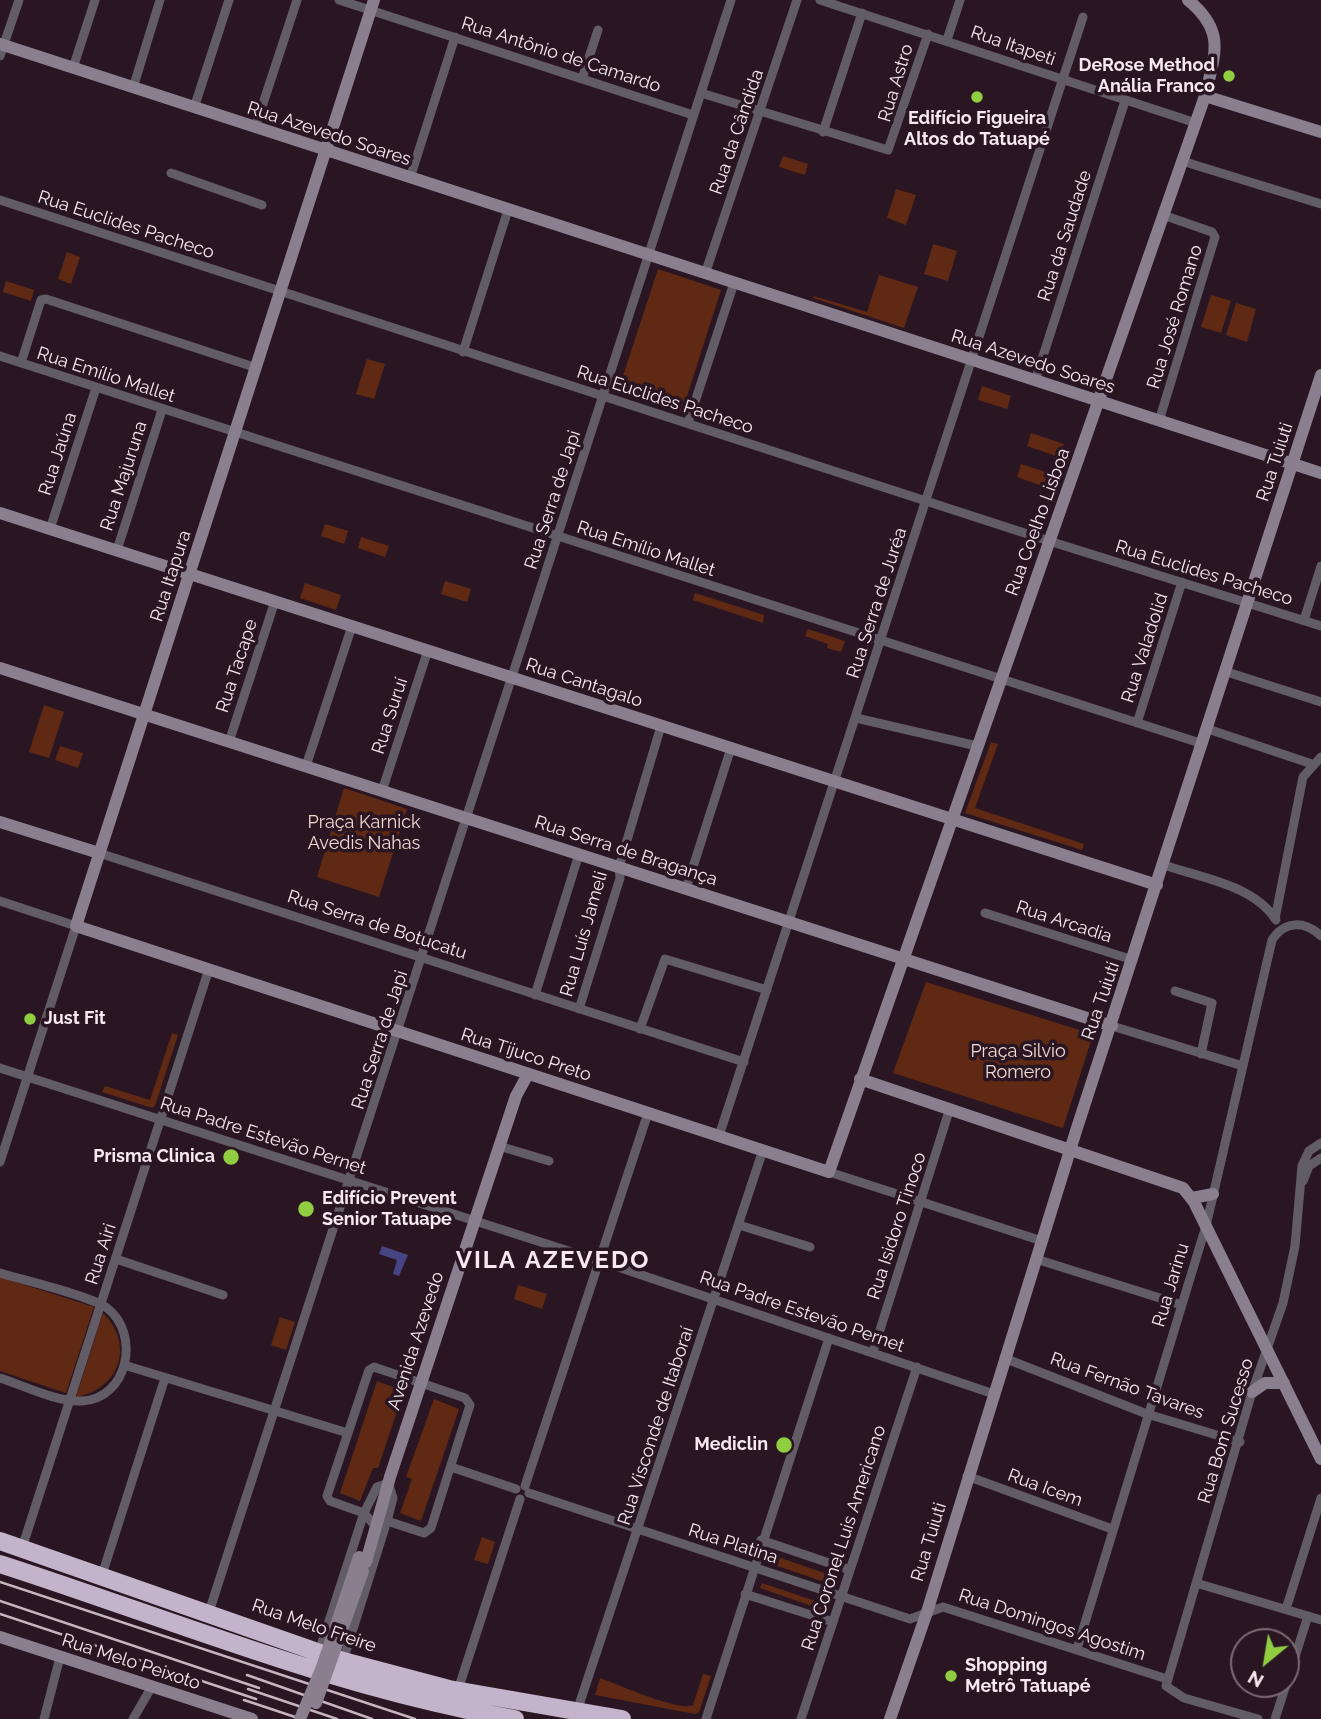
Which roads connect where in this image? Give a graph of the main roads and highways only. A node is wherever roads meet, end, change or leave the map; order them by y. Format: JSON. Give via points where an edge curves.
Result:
{"nodes":[{"id":1,"x":0,"y":1541,"type":"edge"},
{"id":2,"x":0,"y":1564,"type":"edge"},
{"id":3,"x":23,"y":1572,"type":"junction"},
{"id":4,"x":209,"y":1612,"type":"junction"},
{"id":5,"x":514,"y":1719,"type":"edge"},
{"id":6,"x":622,"y":1719,"type":"edge"}],
"edges":[{"from":1,"to":4,"type":"highway","name":"Rua Melo Freire"},
{"from":2,"to":3,"type":"highway"},
{"from":3,"to":4,"type":"highway","via":[[39,1572],[196,1625]]},
{"from":3,"to":5,"type":"highway","via":[[374,1689]]},
{"from":4,"to":6,"type":"highway","name":"Rua Melo Freire","via":[[343,1661],[457,1690]]}]}
